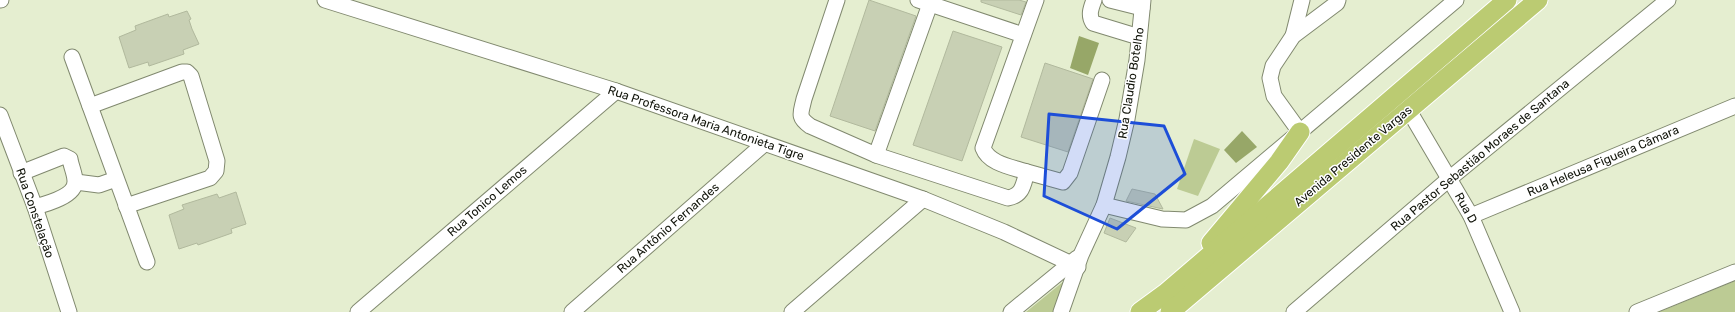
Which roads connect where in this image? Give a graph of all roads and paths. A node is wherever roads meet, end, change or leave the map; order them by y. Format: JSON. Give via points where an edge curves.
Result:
{"nodes":[{"id":1,"x":326,"y":0,"type":"edge"},
{"id":2,"x":837,"y":0,"type":"edge"},
{"id":3,"x":1036,"y":0,"type":"edge"},
{"id":4,"x":1094,"y":0,"type":"edge"},
{"id":5,"x":1110,"y":0,"type":"edge"},
{"id":6,"x":1302,"y":0,"type":"edge"},
{"id":7,"x":1338,"y":0,"type":"edge"},
{"id":8,"x":1456,"y":0,"type":"edge"},
{"id":9,"x":1507,"y":0,"type":"edge"},
{"id":10,"x":1538,"y":0,"type":"edge"},
{"id":11,"x":1668,"y":0,"type":"edge"},
{"id":12,"x":924,"y":2,"type":"edge"},
{"id":13,"x":1143,"y":4,"type":"edge"},
{"id":14,"x":1023,"y":35,"type":"junction"},
{"id":15,"x":1294,"y":36,"type":"junction"},
{"id":16,"x":1139,"y":37,"type":"junction"},
{"id":17,"x":72,"y":57,"type":"dead end"},
{"id":18,"x":1102,"y":80,"type":"dead end"},
{"id":19,"x":616,"y":91,"type":"junction"},
{"id":20,"x":90,"y":106,"type":"junction"},
{"id":21,"x":1735,"y":106,"type":"edge"},
{"id":22,"x":1408,"y":109,"type":"junction"},
{"id":23,"x":0,"y":115,"type":"edge"},
{"id":24,"x":1300,"y":132,"type":"junction"},
{"id":25,"x":764,"y":144,"type":"junction"},
{"id":26,"x":876,"y":154,"type":"junction"},
{"id":27,"x":1027,"y":172,"type":"junction"},
{"id":28,"x":22,"y":173,"type":"junction"},
{"id":29,"x":116,"y":179,"type":"junction"},
{"id":30,"x":1449,"y":179,"type":"junction"},
{"id":31,"x":76,"y":182,"type":"junction"},
{"id":32,"x":923,"y":199,"type":"junction"},
{"id":33,"x":1104,"y":205,"type":"junction"},
{"id":34,"x":126,"y":206,"type":"junction"},
{"id":35,"x":34,"y":207,"type":"junction"},
{"id":36,"x":1471,"y":216,"type":"junction"},
{"id":37,"x":147,"y":262,"type":"dead end"},
{"id":38,"x":1077,"y":262,"type":"junction"},
{"id":39,"x":1735,"y":272,"type":"edge"},
{"id":40,"x":1183,"y":279,"type":"junction"},
{"id":41,"x":69,"y":312,"type":"edge"},
{"id":42,"x":358,"y":312,"type":"edge"},
{"id":43,"x":572,"y":312,"type":"edge"},
{"id":44,"x":792,"y":312,"type":"edge"},
{"id":45,"x":1011,"y":312,"type":"edge"},
{"id":46,"x":1061,"y":312,"type":"edge"},
{"id":47,"x":1140,"y":312,"type":"edge"},
{"id":48,"x":1170,"y":312,"type":"edge"},
{"id":49,"x":1294,"y":312,"type":"edge"},
{"id":50,"x":1512,"y":312,"type":"edge"},
{"id":51,"x":1637,"y":312,"type":"edge"}],
"edges":[{"from":1,"to":19,"type":"street","name":"Rua Professora Maria Antonieta Tigre"},
{"from":2,"to":26,"type":"street","via":[[800,116],[802,121],[810,126]]},
{"from":3,"to":14,"type":"street"},
{"from":4,"to":16,"type":"street","via":[[1090,13],[1093,23]]},
{"from":5,"to":13,"type":"street"},
{"from":6,"to":15,"type":"street"},
{"from":7,"to":15,"type":"street"},
{"from":8,"to":24,"type":"street"},
{"from":9,"to":40,"type":"main road","name":"Avenida Presidente Vargas"},
{"from":10,"to":22,"type":"main road","name":"Avenida Presidente Vargas"},
{"from":11,"to":30,"type":"street","name":"Rua Pastor Sebastião Moraes de Santana"},
{"from":12,"to":14,"type":"street"},
{"from":12,"to":26,"type":"street"},
{"from":13,"to":16,"type":"street","name":"Rua Claudio Botelho"},
{"from":14,"to":27,"type":"street","via":[[983,148],[985,155],[1000,164]]},
{"from":15,"to":24,"type":"street","via":[[1273,66],[1270,78],[1274,96]]},
{"from":16,"to":33,"type":"street","name":"Rua Claudio Botelho","via":[[1127,120]]},
{"from":17,"to":20,"type":"street"},
{"from":18,"to":27,"type":"street","via":[[1066,179],[1063,182],[1057,181]]},
{"from":19,"to":25,"type":"street","name":"Rua Professora Maria Antonieta Tigre"},
{"from":19,"to":42,"type":"street","name":"Rua Tonico Lemos"},
{"from":20,"to":29,"type":"street"},
{"from":20,"to":34,"type":"street","via":[[182,72],[191,76],[217,161],[216,171],[210,178]]},
{"from":21,"to":36,"type":"street","name":"Rua Heleusa Figueira Câmara"},
{"from":22,"to":30,"type":"street","name":"Rua D"},
{"from":22,"to":48,"type":"main road","name":"Avenida Presidente Vargas"},
{"from":23,"to":28,"type":"street","name":"Rua Constelação"},
{"from":24,"to":33,"type":"street","via":[[1212,206],[1186,220],[1162,219]]},
{"from":24,"to":40,"type":"main road","via":[[1279,162]]},
{"from":25,"to":32,"type":"street","name":"Rua Professora Maria Antonieta Tigre"},
{"from":25,"to":43,"type":"street","name":"Rua Antônio Fernandes"},
{"from":26,"to":27,"type":"street","via":[[1008,198],[1015,197],[1020,192]]},
{"from":28,"to":31,"type":"street","via":[[64,156],[70,159]]},
{"from":28,"to":35,"type":"street","name":"Rua Constelação"},
{"from":29,"to":31,"type":"street","via":[[99,185]]},
{"from":29,"to":34,"type":"street"},
{"from":30,"to":36,"type":"street","name":"Rua D"},
{"from":30,"to":49,"type":"street","name":"Rua Pastor Sebastião Moraes de Santana"},
{"from":31,"to":35,"type":"street","via":[[65,196]]},
{"from":32,"to":38,"type":"street","name":"Rua Professora Maria Antonieta Tigre"},
{"from":32,"to":44,"type":"street"},
{"from":33,"to":38,"type":"street","name":"Rua Claudio Botelho"},
{"from":34,"to":37,"type":"street"},
{"from":35,"to":41,"type":"street","name":"Rua Constelação"},
{"from":36,"to":50,"type":"street","name":"Rua D"},
{"from":38,"to":45,"type":"street"},
{"from":38,"to":46,"type":"street","name":"Rua Claudio Botelho"},
{"from":39,"to":51,"type":"street"},
{"from":40,"to":47,"type":"main road","name":"Avenida Presidente Vargas"}]}
